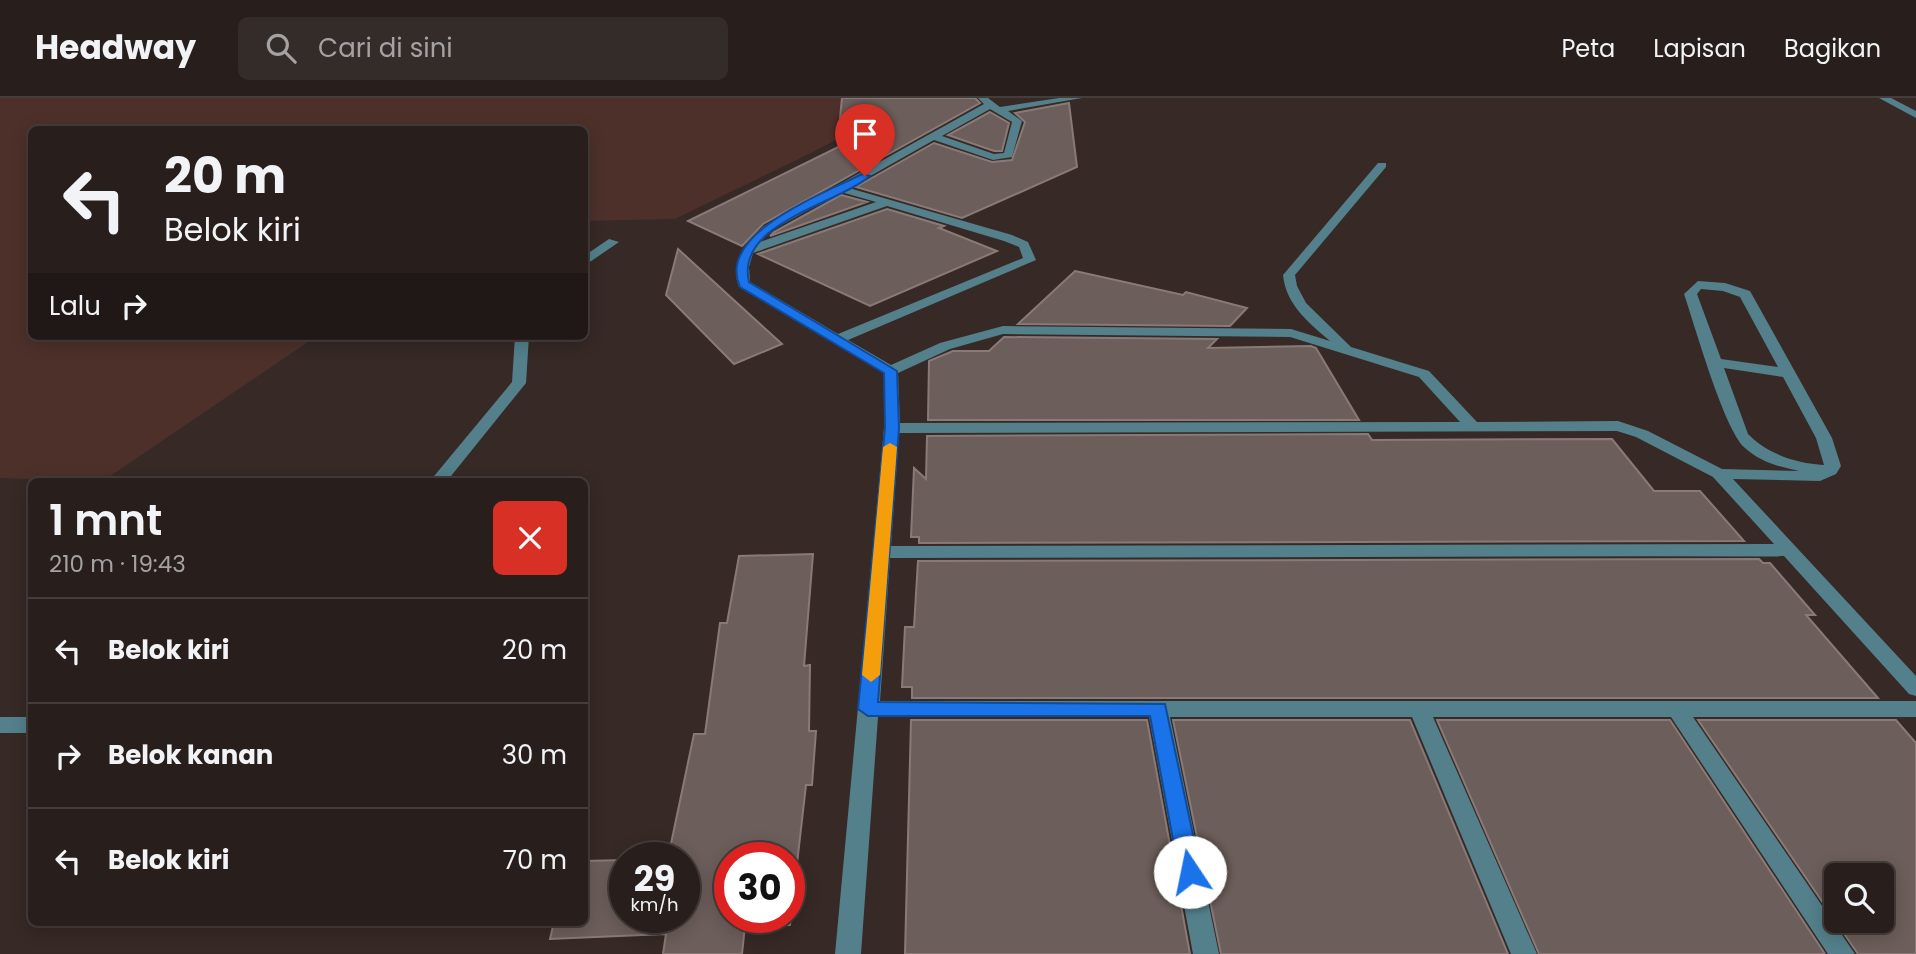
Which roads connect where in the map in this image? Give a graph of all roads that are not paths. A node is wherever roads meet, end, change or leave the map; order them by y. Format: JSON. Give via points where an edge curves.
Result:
{"nodes":[{"id":1,"x":1077,"y":98,"type":"edge"},
{"id":2,"x":1884,"y":98,"type":"edge"},
{"id":3,"x":991,"y":104,"type":"edge"},
{"id":4,"x":1916,"y":115,"type":"edge"},
{"id":5,"x":936,"y":137,"type":"junction"},
{"id":6,"x":1382,"y":165,"type":"dead end"},
{"id":7,"x":842,"y":189,"type":"junction"},
{"id":8,"x":888,"y":202,"type":"junction"},
{"id":9,"x":612,"y":242,"type":"dead end"},
{"id":10,"x":747,"y":251,"type":"junction"},
{"id":11,"x":588,"y":259,"type":"edge"},
{"id":12,"x":521,"y":340,"type":"edge"},
{"id":13,"x":836,"y":340,"type":"junction"},
{"id":14,"x":1346,"y":348,"type":"junction"},
{"id":15,"x":1716,"y":363,"type":"junction"},
{"id":16,"x":891,"y":371,"type":"junction"},
{"id":17,"x":1788,"y":373,"type":"junction"},
{"id":18,"x":1472,"y":426,"type":"junction"},
{"id":19,"x":892,"y":428,"type":"junction"},
{"id":20,"x":1830,"y":471,"type":"junction"},
{"id":21,"x":1719,"y":474,"type":"junction"},
{"id":22,"x":440,"y":478,"type":"edge"},
{"id":23,"x":1788,"y":550,"type":"junction"},
{"id":24,"x":882,"y":551,"type":"junction"},
{"id":25,"x":1916,"y":689,"type":"edge"},
{"id":26,"x":868,"y":709,"type":"junction"},
{"id":27,"x":1158,"y":709,"type":"junction"},
{"id":28,"x":1419,"y":709,"type":"junction"},
{"id":29,"x":1677,"y":709,"type":"junction"},
{"id":30,"x":1916,"y":709,"type":"edge"},
{"id":31,"x":0,"y":724,"type":"edge"},
{"id":32,"x":28,"y":725,"type":"edge"},
{"id":33,"x":848,"y":954,"type":"edge"},
{"id":34,"x":1206,"y":954,"type":"edge"},
{"id":35,"x":1524,"y":954,"type":"edge"},
{"id":36,"x":1842,"y":954,"type":"edge"}],
"edges":[{"from":1,"to":3,"type":"street"},
{"from":2,"to":4,"type":"street"},
{"from":3,"to":5,"type":"street"},
{"from":3,"to":5,"type":"street","via":[[1017,121],[1008,155],[993,157]]},
{"from":5,"to":7,"type":"street"},
{"from":6,"to":14,"type":"street","via":[[1289,275],[1289,288],[1298,303]]},
{"from":7,"to":8,"type":"street"},
{"from":7,"to":10,"type":"street","via":[[768,228]]},
{"from":8,"to":10,"type":"street"},
{"from":8,"to":13,"type":"street","via":[[1009,238],[1024,245],[1030,260]]},
{"from":9,"to":11,"type":"street"},
{"from":10,"to":13,"type":"street","via":[[740,269],[744,284]]},
{"from":12,"to":22,"type":"street","via":[[525,370],[519,383]]},
{"from":13,"to":16,"type":"street"},
{"from":14,"to":16,"type":"street","via":[[1262,330],[1003,330],[923,352]]},
{"from":14,"to":18,"type":"street","via":[[1424,374]]},
{"from":15,"to":17,"type":"street"},
{"from":15,"to":17,"type":"street","via":[[1690,293],[1698,285],[1745,294]]},
{"from":15,"to":20,"type":"street","via":[[1741,435],[1752,449],[1766,458]]},
{"from":16,"to":19,"type":"street"},
{"from":17,"to":20,"type":"street","via":[[1824,438],[1833,466]]},
{"from":18,"to":19,"type":"street"},
{"from":18,"to":21,"type":"street","via":[[1618,426]]},
{"from":19,"to":24,"type":"street"},
{"from":20,"to":21,"type":"street","via":[[1794,478]]},
{"from":21,"to":23,"type":"street"},
{"from":23,"to":24,"type":"street"},
{"from":23,"to":25,"type":"street"},
{"from":24,"to":26,"type":"street"},
{"from":26,"to":27,"type":"street"},
{"from":26,"to":33,"type":"street"},
{"from":27,"to":28,"type":"street"},
{"from":27,"to":34,"type":"street"},
{"from":28,"to":29,"type":"street"},
{"from":28,"to":35,"type":"street"},
{"from":29,"to":30,"type":"street"},
{"from":29,"to":36,"type":"street"},
{"from":31,"to":32,"type":"street"}]}
